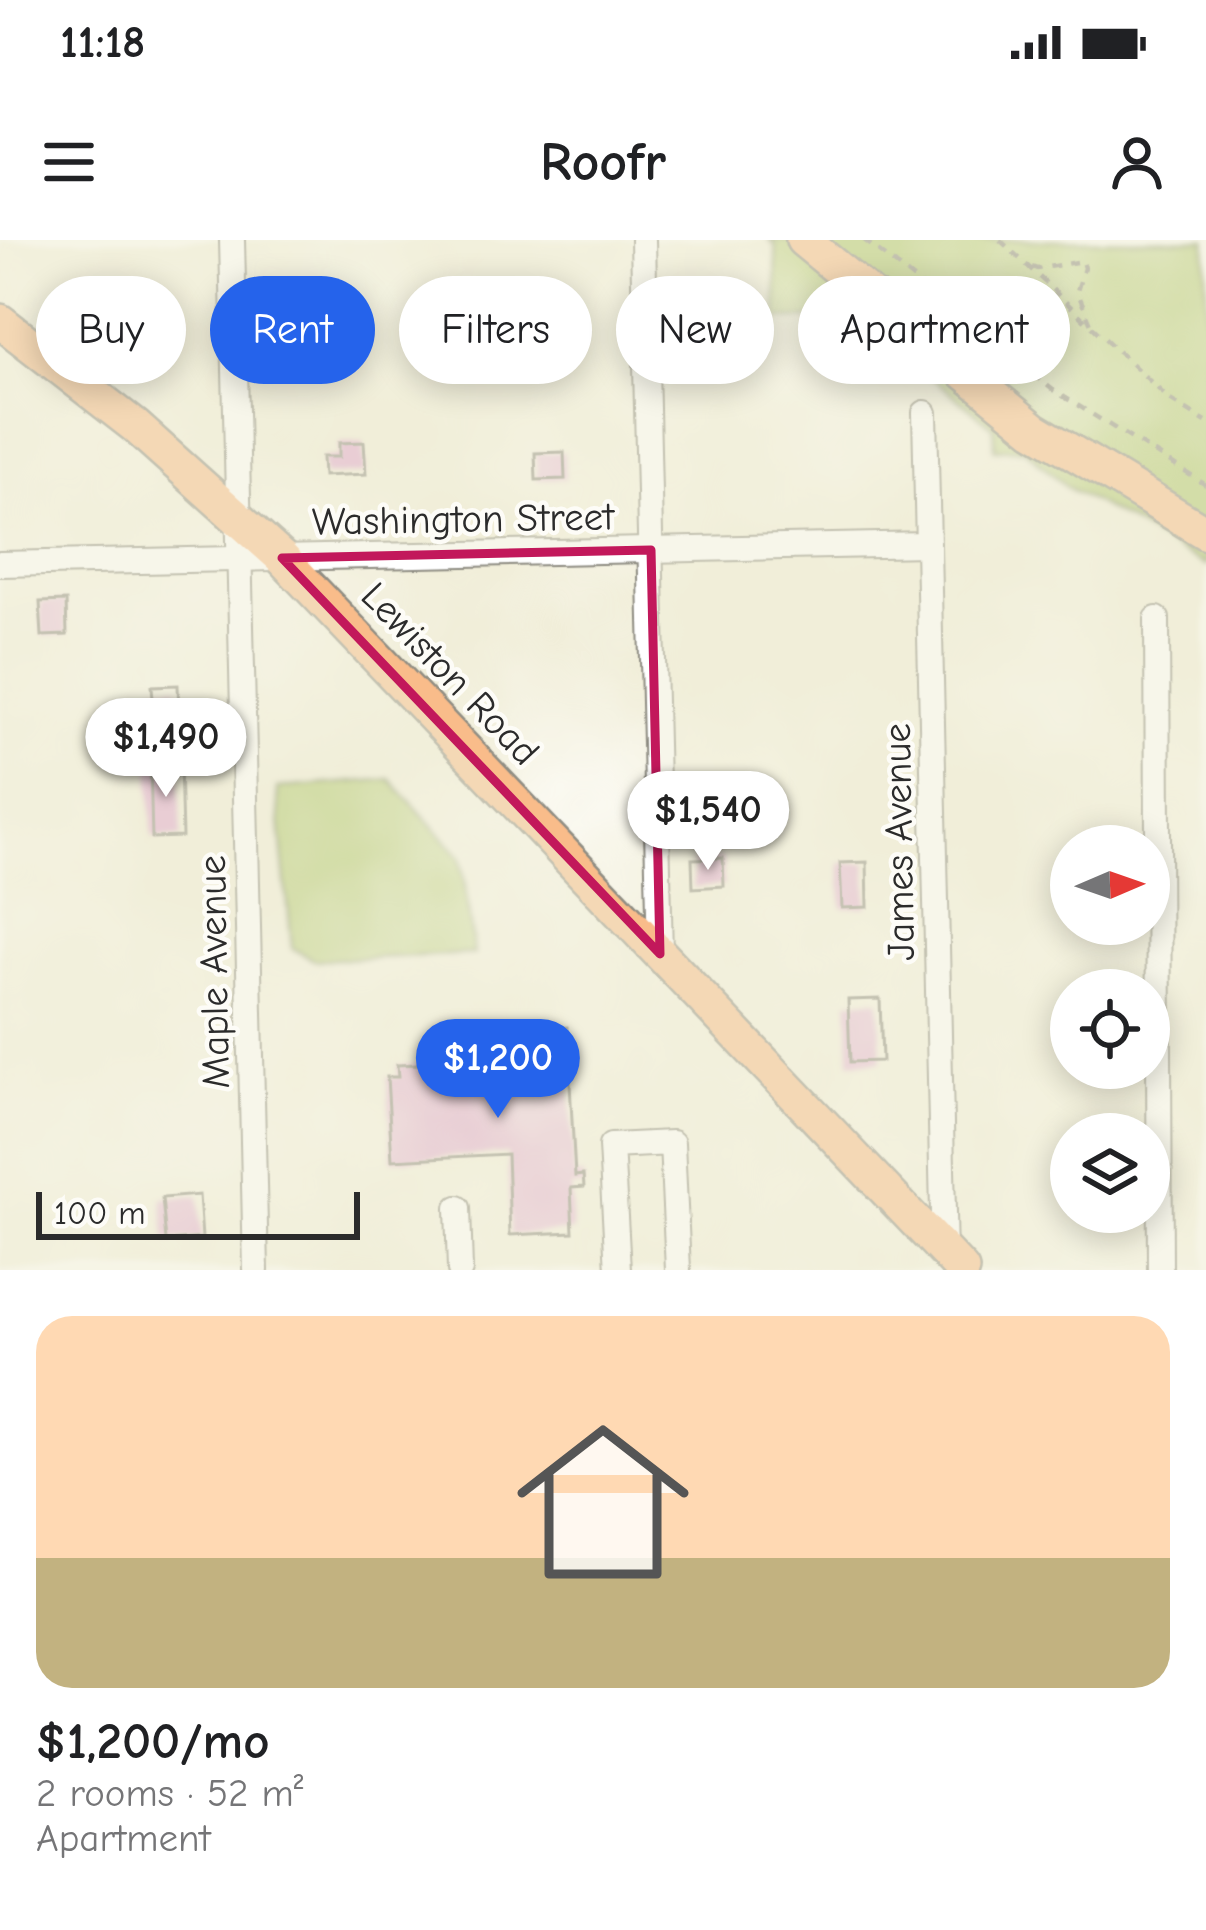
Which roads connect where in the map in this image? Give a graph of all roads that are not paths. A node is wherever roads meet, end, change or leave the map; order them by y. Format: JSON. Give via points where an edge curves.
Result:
{"nodes":[{"id":1,"x":232,"y":240,"type":"edge"},
{"id":2,"x":643,"y":240,"type":"edge"},
{"id":3,"x":803,"y":240,"type":"edge"},
{"id":4,"x":0,"y":321,"type":"edge"},
{"id":5,"x":925,"y":413,"type":"dead end"},
{"id":6,"x":239,"y":518,"type":"junction"},
{"id":7,"x":1206,"y":533,"type":"edge"},
{"id":8,"x":928,"y":544,"type":"junction"},
{"id":9,"x":651,"y":550,"type":"junction"},
{"id":10,"x":282,"y":558,"type":"junction"},
{"id":11,"x":240,"y":559,"type":"junction"},
{"id":12,"x":0,"y":564,"type":"edge"},
{"id":13,"x":1157,"y":619,"type":"dead end"},
{"id":14,"x":660,"y":954,"type":"junction"},
{"id":15,"x":458,"y":1208,"type":"dead end"},
{"id":16,"x":950,"y":1263,"type":"edge"},
{"id":17,"x":256,"y":1270,"type":"edge"},
{"id":18,"x":460,"y":1270,"type":"edge"},
{"id":19,"x":618,"y":1270,"type":"edge"},
{"id":20,"x":678,"y":1270,"type":"edge"},
{"id":21,"x":1160,"y":1270,"type":"edge"}],
"edges":[{"from":1,"to":6,"type":"street","name":"Maple Avenue"},
{"from":2,"to":9,"type":"street"},
{"from":3,"to":7,"type":"main road","via":[[1034,429]]},
{"from":4,"to":6,"type":"main road","name":"Lewiston Road"},
{"from":5,"to":8,"type":"street","name":"James Avenue"},
{"from":6,"to":10,"type":"main road","name":"Lewiston Road"},
{"from":6,"to":11,"type":"street","name":"Maple Avenue"},
{"from":8,"to":9,"type":"street","name":"Washington Street"},
{"from":8,"to":16,"type":"street","name":"James Avenue"},
{"from":9,"to":10,"type":"street","name":"Washington Street"},
{"from":9,"to":14,"type":"street"},
{"from":10,"to":11,"type":"street","name":"Washington Street"},
{"from":10,"to":14,"type":"main road","name":"Lewiston Road"},
{"from":11,"to":12,"type":"street","name":"Washington Street"},
{"from":11,"to":17,"type":"street","name":"Maple Avenue"},
{"from":13,"to":21,"type":"street"},
{"from":14,"to":16,"type":"main road","name":"Lewiston Road"},
{"from":15,"to":18,"type":"street"},
{"from":19,"to":20,"type":"street","via":[[611,1146],[672,1143]]}]}
